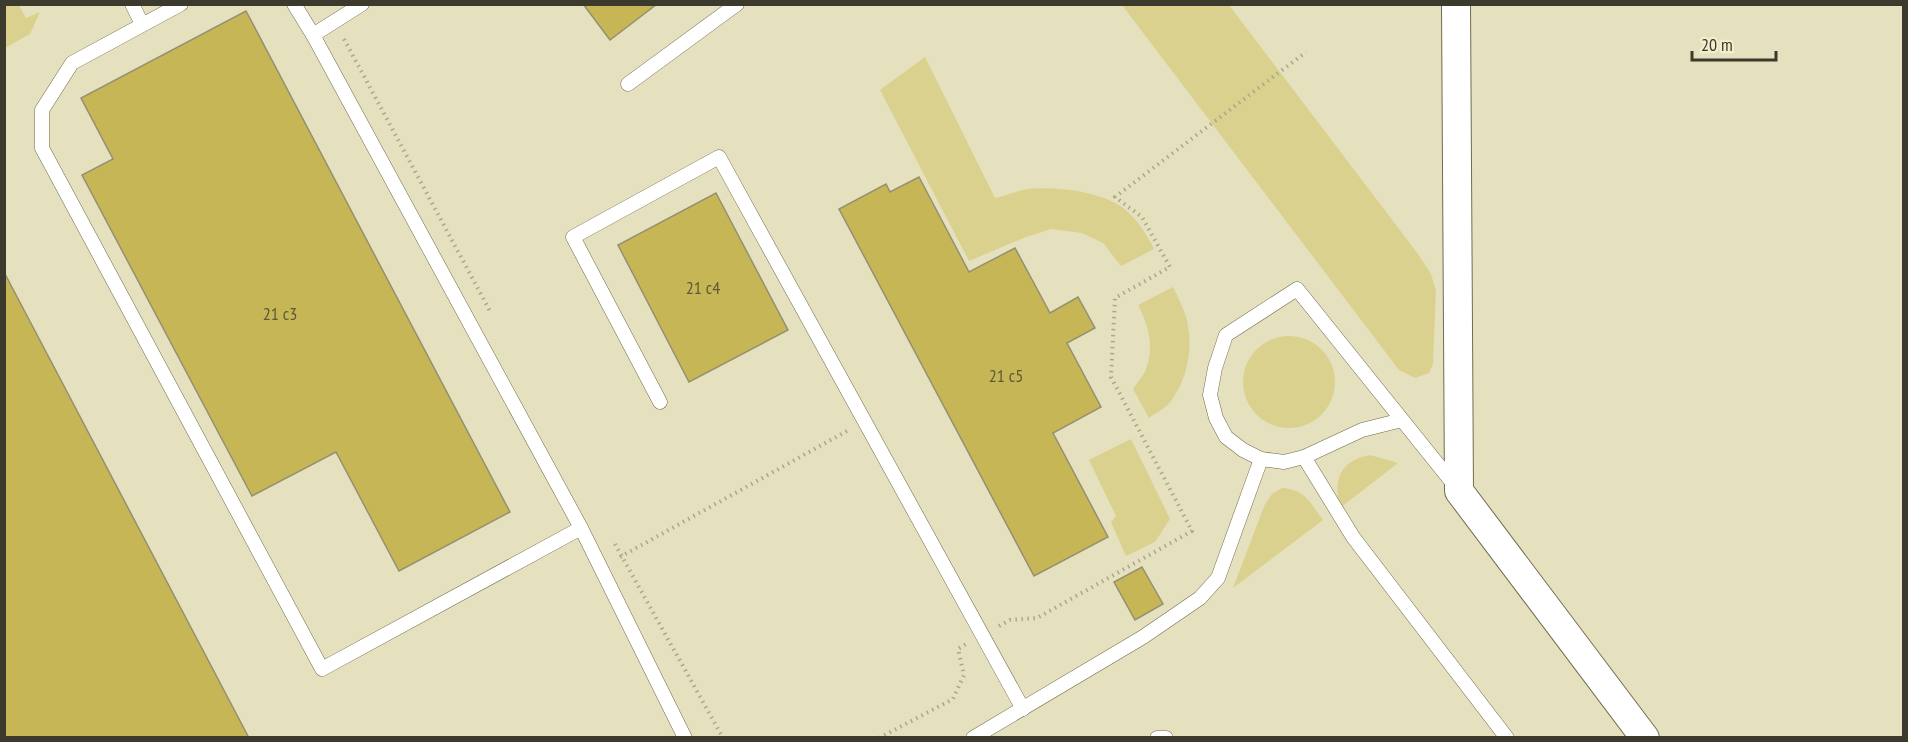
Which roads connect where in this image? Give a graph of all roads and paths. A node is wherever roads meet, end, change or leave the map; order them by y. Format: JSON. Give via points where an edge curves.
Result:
{"nodes":[{"id":1,"x":132,"y":4,"type":"edge"},
{"id":2,"x":181,"y":4,"type":"edge"},
{"id":3,"x":294,"y":4,"type":"edge"},
{"id":4,"x":362,"y":4,"type":"edge"},
{"id":5,"x":737,"y":4,"type":"edge"},
{"id":6,"x":1456,"y":4,"type":"edge"},
{"id":7,"x":142,"y":24,"type":"junction"},
{"id":8,"x":313,"y":35,"type":"junction"},
{"id":9,"x":1306,"y":52,"type":"dead end"},
{"id":10,"x":628,"y":84,"type":"dead end"},
{"id":11,"x":660,"y":402,"type":"dead end"},
{"id":12,"x":1402,"y":420,"type":"junction"},
{"id":13,"x":864,"y":421,"type":"junction"},
{"id":14,"x":1304,"y":457,"type":"junction"},
{"id":15,"x":1262,"y":459,"type":"junction"},
{"id":16,"x":1459,"y":490,"type":"junction"},
{"id":17,"x":581,"y":528,"type":"junction"},
{"id":18,"x":601,"y":567,"type":"junction"},
{"id":19,"x":982,"y":635,"type":"junction"},
{"id":20,"x":1023,"y":709,"type":"junction"},
{"id":21,"x":685,"y":738,"type":"edge"},
{"id":22,"x":879,"y":738,"type":"edge"},
{"id":23,"x":973,"y":738,"type":"edge"},
{"id":24,"x":1157,"y":738,"type":"edge"},
{"id":25,"x":1166,"y":738,"type":"edge"},
{"id":26,"x":1507,"y":738,"type":"edge"},
{"id":27,"x":1645,"y":738,"type":"edge"}],
"edges":[{"from":1,"to":7,"type":"lane"},
{"from":2,"to":7,"type":"lane"},
{"from":3,"to":8,"type":"lane"},
{"from":4,"to":8,"type":"lane"},
{"from":5,"to":10,"type":"lane"},
{"from":6,"to":16,"type":"street"},
{"from":7,"to":17,"type":"lane","via":[[72,63],[42,110],[42,148],[322,669]]},
{"from":8,"to":17,"type":"lane"},
{"from":9,"to":19,"type":"path","via":[[1115,197],[1142,218],[1170,267],[1115,298],[1111,377],[1192,531],[1037,618],[1010,620]]},
{"from":11,"to":13,"type":"lane","via":[[573,237],[719,157]]},
{"from":12,"to":14,"type":"lane","via":[[1362,430]]},
{"from":12,"to":15,"type":"lane","via":[[1297,289],[1226,335],[1215,368],[1210,395],[1216,418],[1226,437]]},
{"from":12,"to":16,"type":"lane"},
{"from":13,"to":18,"type":"path"},
{"from":13,"to":19,"type":"lane"},
{"from":14,"to":15,"type":"lane","via":[[1284,462]]},
{"from":14,"to":26,"type":"lane","via":[[1353,537]]},
{"from":15,"to":20,"type":"lane","via":[[1218,578],[1200,598]]},
{"from":16,"to":27,"type":"street"},
{"from":17,"to":18,"type":"lane"},
{"from":18,"to":21,"type":"lane"},
{"from":19,"to":20,"type":"lane"},
{"from":19,"to":22,"type":"path","via":[[958,649],[964,675],[953,699]]},
{"from":20,"to":23,"type":"lane"},
{"from":24,"to":25,"type":"lane"}]}
